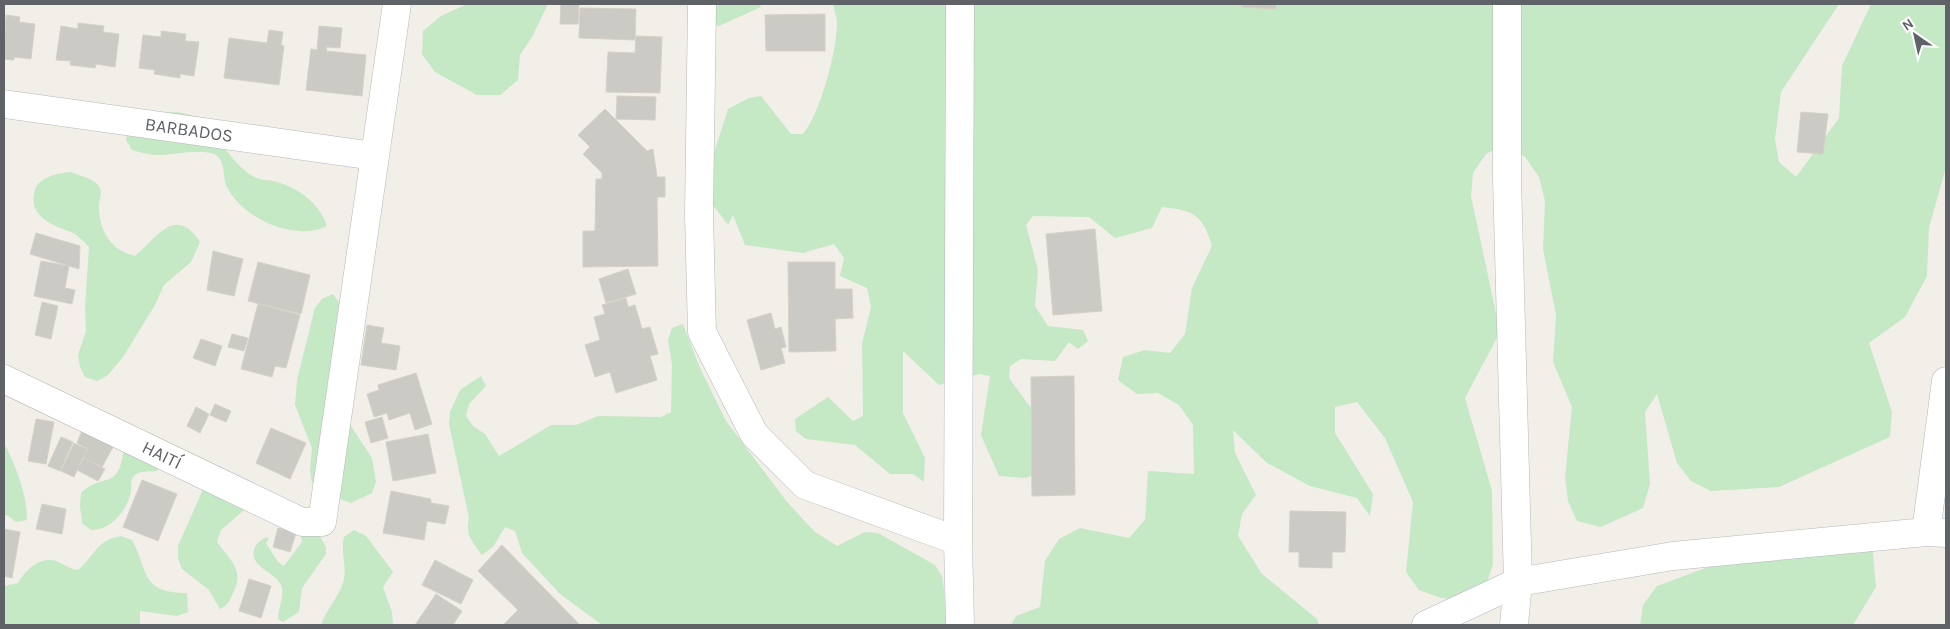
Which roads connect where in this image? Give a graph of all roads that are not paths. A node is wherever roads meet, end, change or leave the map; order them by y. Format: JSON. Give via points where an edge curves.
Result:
{"nodes":[{"id":1,"x":397,"y":4,"type":"edge"},
{"id":2,"x":702,"y":4,"type":"edge"},
{"id":3,"x":960,"y":4,"type":"edge"},
{"id":4,"x":1507,"y":4,"type":"edge"},
{"id":5,"x":4,"y":104,"type":"edge"},
{"id":6,"x":374,"y":156,"type":"junction"},
{"id":7,"x":4,"y":379,"type":"edge"},
{"id":8,"x":1946,"y":381,"type":"edge"},
{"id":9,"x":1936,"y":533,"type":"edge"},
{"id":10,"x":958,"y":541,"type":"junction"},
{"id":11,"x":1518,"y":582,"type":"junction"},
{"id":12,"x":960,"y":625,"type":"edge"},
{"id":13,"x":1426,"y":625,"type":"edge"},
{"id":14,"x":1514,"y":625,"type":"edge"}],
"edges":[{"from":1,"to":6,"type":"street"},
{"from":2,"to":10,"type":"street","via":[[699,214],[702,332],[754,434],[805,485]]},
{"from":3,"to":10,"type":"street"},
{"from":4,"to":11,"type":"street","via":[[1507,180]]},
{"from":5,"to":6,"type":"street","name":"BARBADOS"},
{"from":6,"to":7,"type":"street","name":"HAITÍ","via":[[322,522],[302,522]]},
{"from":8,"to":9,"type":"street"},
{"from":9,"to":11,"type":"street","via":[[1672,556]]},
{"from":10,"to":12,"type":"street"},
{"from":11,"to":13,"type":"street"},
{"from":11,"to":14,"type":"street"}]}
